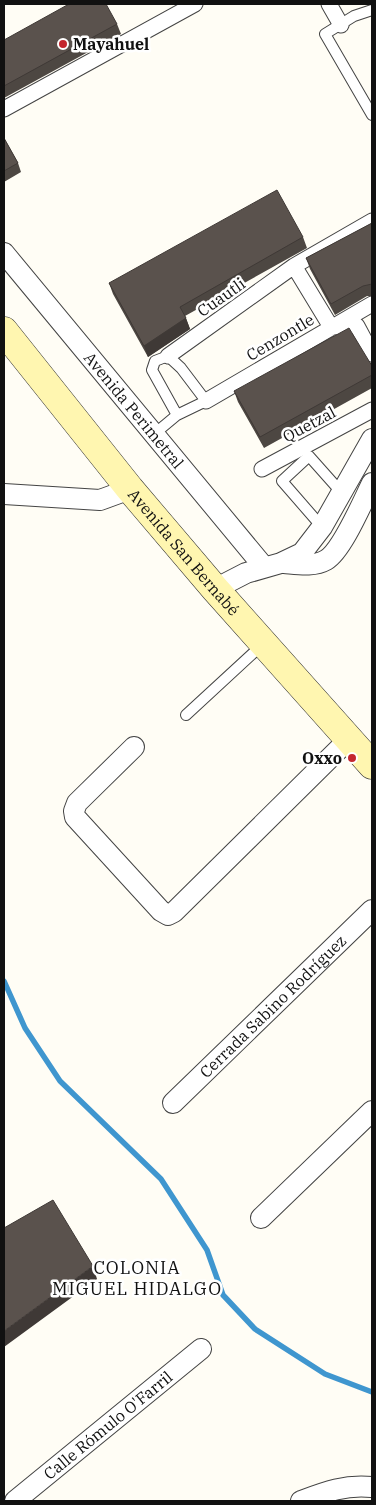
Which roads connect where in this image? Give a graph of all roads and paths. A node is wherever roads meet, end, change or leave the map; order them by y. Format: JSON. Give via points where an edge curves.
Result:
{"nodes":[{"id":1,"x":195,"y":4,"type":"edge"},
{"id":2,"x":329,"y":4,"type":"edge"},
{"id":3,"x":372,"y":10,"type":"edge"},
{"id":4,"x":341,"y":25,"type":"junction"},
{"id":5,"x":4,"y":109,"type":"edge"},
{"id":6,"x":372,"y":115,"type":"edge"},
{"id":7,"x":372,"y":221,"type":"edge"},
{"id":8,"x":4,"y":253,"type":"edge"},
{"id":9,"x":294,"y":266,"type":"junction"},
{"id":10,"x":372,"y":304,"type":"edge"},
{"id":11,"x":331,"y":326,"type":"junction"},
{"id":12,"x":4,"y":331,"type":"edge"},
{"id":13,"x":372,"y":354,"type":"edge"},
{"id":14,"x":168,"y":356,"type":"junction"},
{"id":15,"x":206,"y":401,"type":"junction"},
{"id":16,"x":372,"y":410,"type":"edge"},
{"id":17,"x":178,"y":415,"type":"junction"},
{"id":18,"x":153,"y":434,"type":"junction"},
{"id":19,"x":372,"y":439,"type":"edge"},
{"id":20,"x":262,"y":469,"type":"dead end"},
{"id":21,"x":372,"y":483,"type":"edge"},
{"id":22,"x":130,"y":489,"type":"junction"},
{"id":23,"x":341,"y":492,"type":"junction"},
{"id":24,"x":4,"y":494,"type":"edge"},
{"id":25,"x":322,"y":527,"type":"junction"},
{"id":26,"x":272,"y":565,"type":"junction"},
{"id":27,"x":215,"y":589,"type":"junction"},
{"id":28,"x":264,"y":644,"type":"junction"},
{"id":29,"x":186,"y":715,"type":"dead end"},
{"id":30,"x":349,"y":739,"type":"junction"},
{"id":31,"x":134,"y":747,"type":"dead end"},
{"id":32,"x":372,"y":765,"type":"edge"},
{"id":33,"x":372,"y":910,"type":"edge"},
{"id":34,"x":173,"y":1104,"type":"dead end"},
{"id":35,"x":372,"y":1111,"type":"edge"},
{"id":36,"x":261,"y":1218,"type":"dead end"},
{"id":37,"x":201,"y":1349,"type":"dead end"},
{"id":38,"x":372,"y":1487,"type":"edge"},
{"id":39,"x":16,"y":1501,"type":"edge"},
{"id":40,"x":301,"y":1501,"type":"edge"}],
"edges":[{"from":1,"to":5,"type":"street"},
{"from":2,"to":4,"type":"street"},
{"from":3,"to":4,"type":"lane"},
{"from":4,"to":6,"type":"lane","via":[[325,34]]},
{"from":7,"to":9,"type":"street","name":"Cuautli"},
{"from":8,"to":18,"type":"street","name":"Avenida Perimetral"},
{"from":9,"to":11,"type":"street"},
{"from":9,"to":14,"type":"street","name":"Cuautli"},
{"from":10,"to":11,"type":"street","name":"Cenzontle"},
{"from":11,"to":13,"type":"street","via":[[357,326]]},
{"from":11,"to":15,"type":"street","name":"Cenzontle"},
{"from":12,"to":22,"type":"main road","name":"Avenida San Bernabé"},
{"from":14,"to":15,"type":"lane"},
{"from":14,"to":17,"type":"lane","via":[[155,361],[152,370]]},
{"from":15,"to":17,"type":"lane"},
{"from":16,"to":20,"type":"street","name":"Quetzal"},
{"from":17,"to":18,"type":"lane"},
{"from":18,"to":26,"type":"street","name":"Avenida Perimetral"},
{"from":19,"to":23,"type":"street"},
{"from":21,"to":26,"type":"street","via":[[338,548],[326,560],[310,564]]},
{"from":22,"to":24,"type":"street","via":[[100,500]]},
{"from":22,"to":27,"type":"main road","name":"Avenida San Bernabé"},
{"from":23,"to":25,"type":"street"},
{"from":23,"to":25,"type":"lane","via":[[308,456],[282,481]]},
{"from":25,"to":26,"type":"street","via":[[302,553]]},
{"from":26,"to":27,"type":"street","via":[[246,573]]},
{"from":27,"to":28,"type":"main road","name":"Avenida San Bernabé"},
{"from":28,"to":29,"type":"lane"},
{"from":28,"to":30,"type":"main road","name":"Avenida San Bernabé"},
{"from":30,"to":31,"type":"street","via":[[168,915],[75,817],[77,803]]},
{"from":30,"to":32,"type":"main road","name":"Avenida San Bernabé"},
{"from":33,"to":34,"type":"street","name":"Cerrada Sabino Rodríguez"},
{"from":35,"to":36,"type":"street"},
{"from":37,"to":39,"type":"street","name":"Calle Rómulo O'Farril"},
{"from":38,"to":40,"type":"street","via":[[355,1485]]}]}
